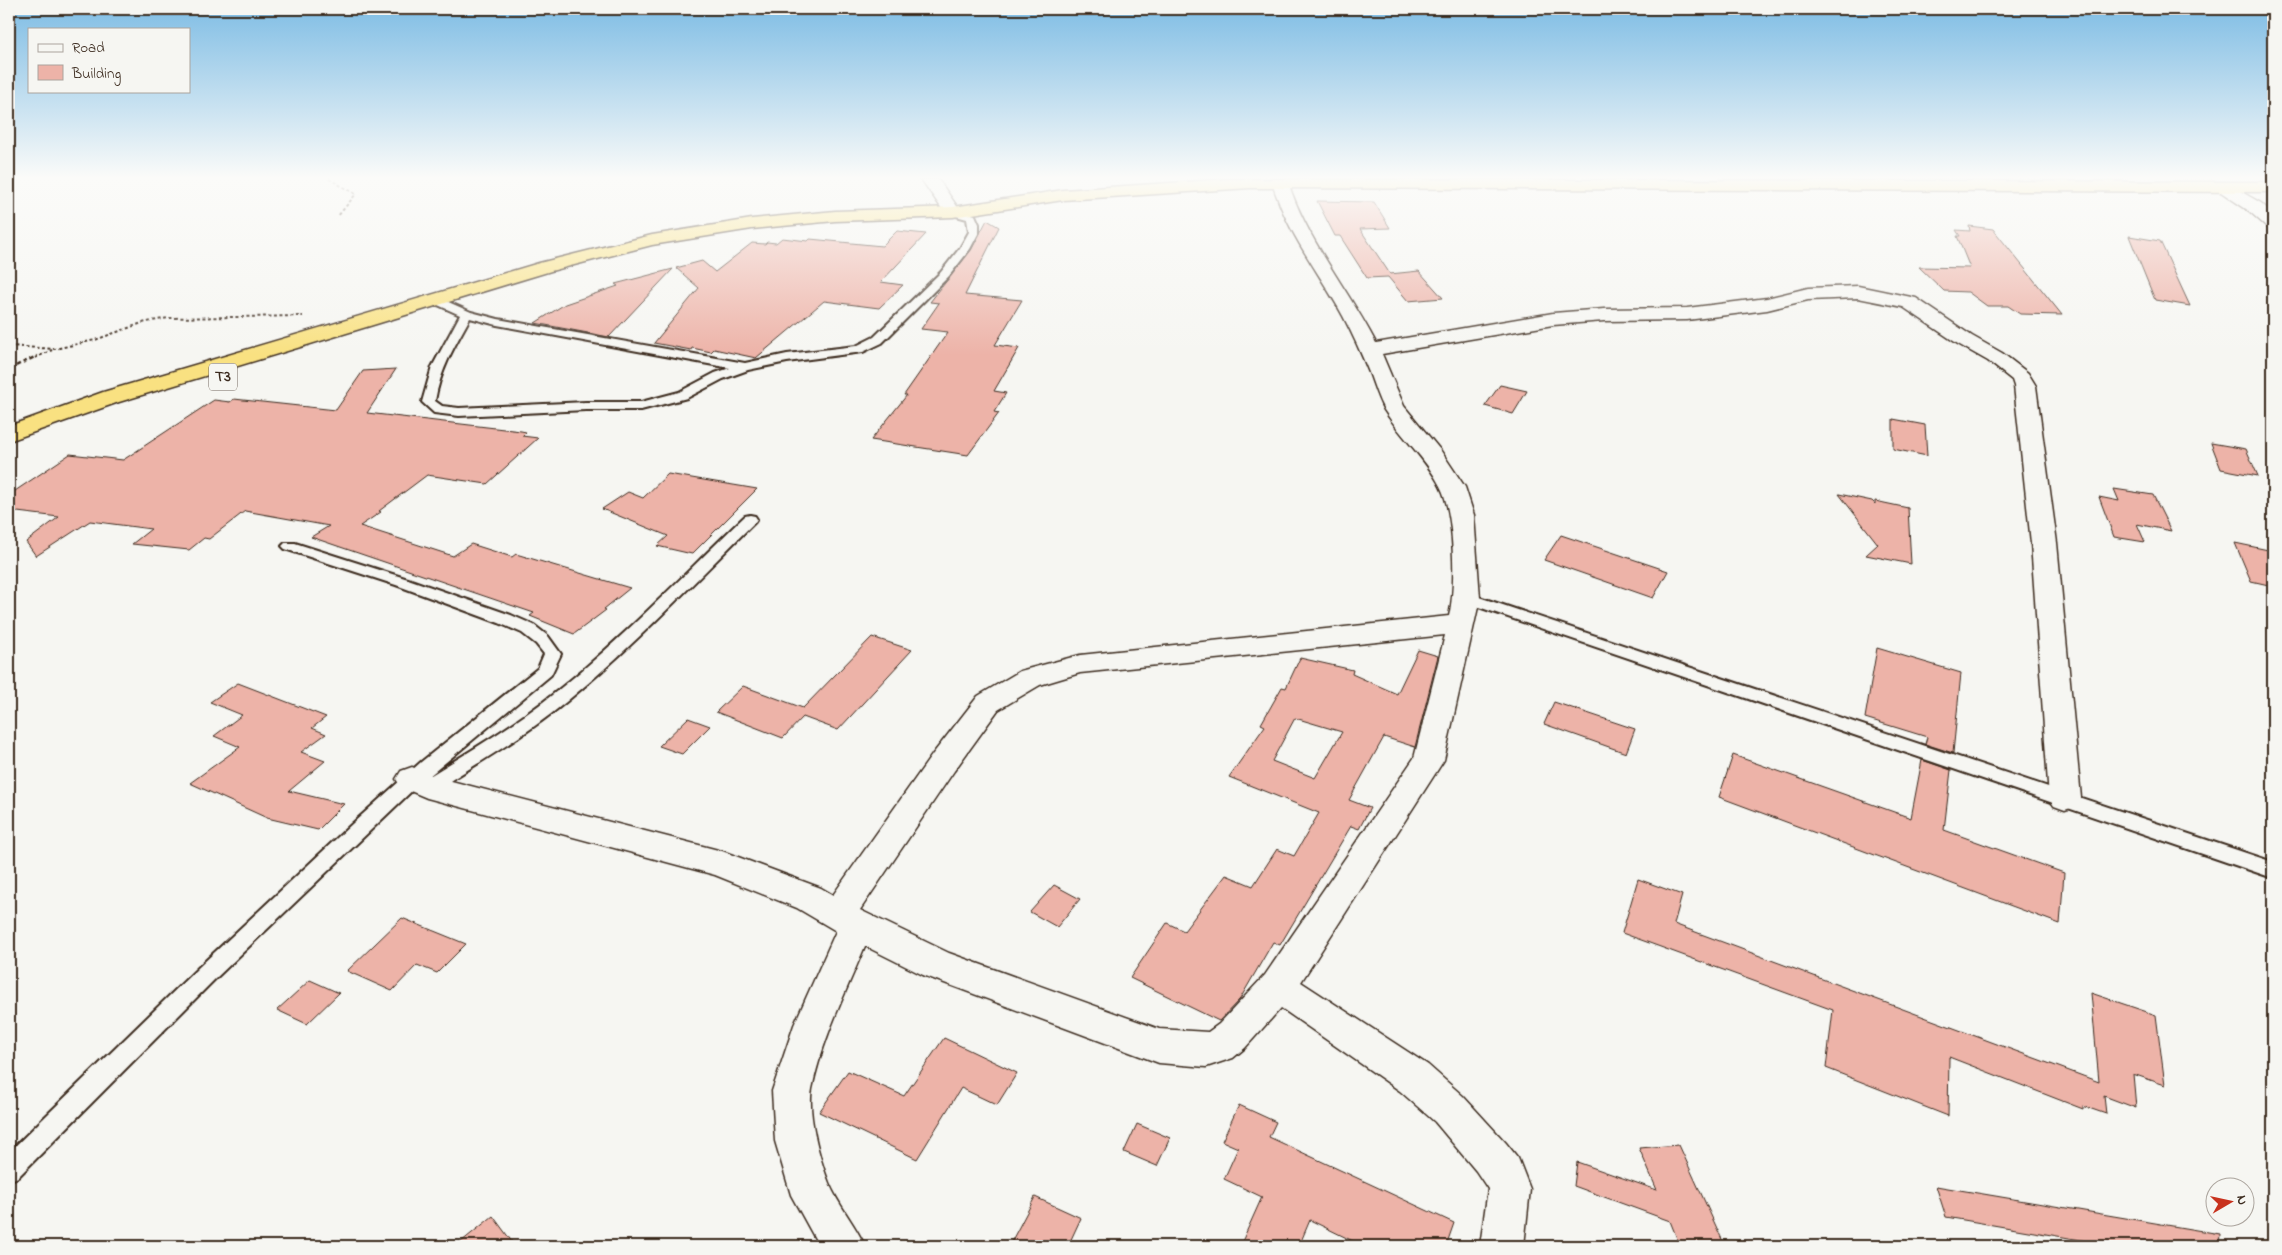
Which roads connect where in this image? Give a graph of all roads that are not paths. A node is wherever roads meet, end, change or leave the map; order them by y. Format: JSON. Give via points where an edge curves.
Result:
{"nodes":[{"id":1,"x":665,"y":238,"type":"edge"},
{"id":2,"x":971,"y":238,"type":"edge"},
{"id":3,"x":1303,"y":238,"type":"edge"},
{"id":4,"x":433,"y":299,"type":"junction"},
{"id":5,"x":467,"y":314,"type":"junction"},
{"id":6,"x":1370,"y":350,"type":"junction"},
{"id":7,"x":745,"y":367,"type":"junction"},
{"id":8,"x":9,"y":434,"type":"edge"},
{"id":9,"x":9,"y":446,"type":"edge"},
{"id":10,"x":750,"y":519,"type":"dead end"},
{"id":11,"x":290,"y":546,"type":"dead end"},
{"id":12,"x":1464,"y":611,"type":"junction"},
{"id":13,"x":419,"y":783,"type":"junction"},
{"id":14,"x":2065,"y":798,"type":"junction"},
{"id":15,"x":2273,"y":870,"type":"edge"},
{"id":16,"x":847,"y":920,"type":"junction"},
{"id":17,"x":1278,"y":986,"type":"junction"},
{"id":18,"x":9,"y":1169,"type":"edge"},
{"id":19,"x":843,"y":1246,"type":"edge"},
{"id":20,"x":1502,"y":1246,"type":"edge"}],
"edges":[{"from":1,"to":4,"type":"highway","number":"T3","via":[[544,267]]},
{"from":2,"to":7,"type":"lane","via":[[945,274],[878,340],[858,349]]},
{"from":3,"to":6,"type":"street"},
{"from":4,"to":5,"type":"lane"},
{"from":4,"to":8,"type":"highway","number":"T3","via":[[111,398]]},
{"from":4,"to":9,"type":"highway","number":"T3","via":[[348,335]]},
{"from":5,"to":7,"type":"lane"},
{"from":5,"to":7,"type":"lane","via":[[449,344],[430,390],[428,402],[439,410],[641,406],[683,395]]},
{"from":6,"to":12,"type":"street","via":[[1394,408],[1433,456],[1453,487],[1462,515]]},
{"from":6,"to":14,"type":"street","via":[[1553,319],[1687,314],[1841,291],[1909,302],[1995,357],[2022,377],[2025,386],[2044,543]]},
{"from":10,"to":13,"type":"lane","via":[[622,645],[558,699],[499,741]]},
{"from":11,"to":13,"type":"lane","via":[[505,619],[542,640],[553,654],[546,670]]},
{"from":12,"to":14,"type":"lane"},
{"from":12,"to":16,"type":"street","via":[[1080,664],[1030,678],[988,703],[943,763]]},
{"from":12,"to":17,"type":"street","via":[[1429,760]]},
{"from":13,"to":16,"type":"street","via":[[722,864],[809,898]]},
{"from":13,"to":18,"type":"lane","via":[[220,960]]},
{"from":14,"to":15,"type":"lane"},
{"from":16,"to":17,"type":"street","via":[[936,964],[1159,1046],[1181,1050],[1206,1050],[1219,1046]]},
{"from":16,"to":19,"type":"street","via":[[792,1091],[795,1141],[812,1195]]},
{"from":17,"to":20,"type":"street","via":[[1414,1078],[1449,1109],[1491,1157],[1503,1172],[1509,1189]]}]}
